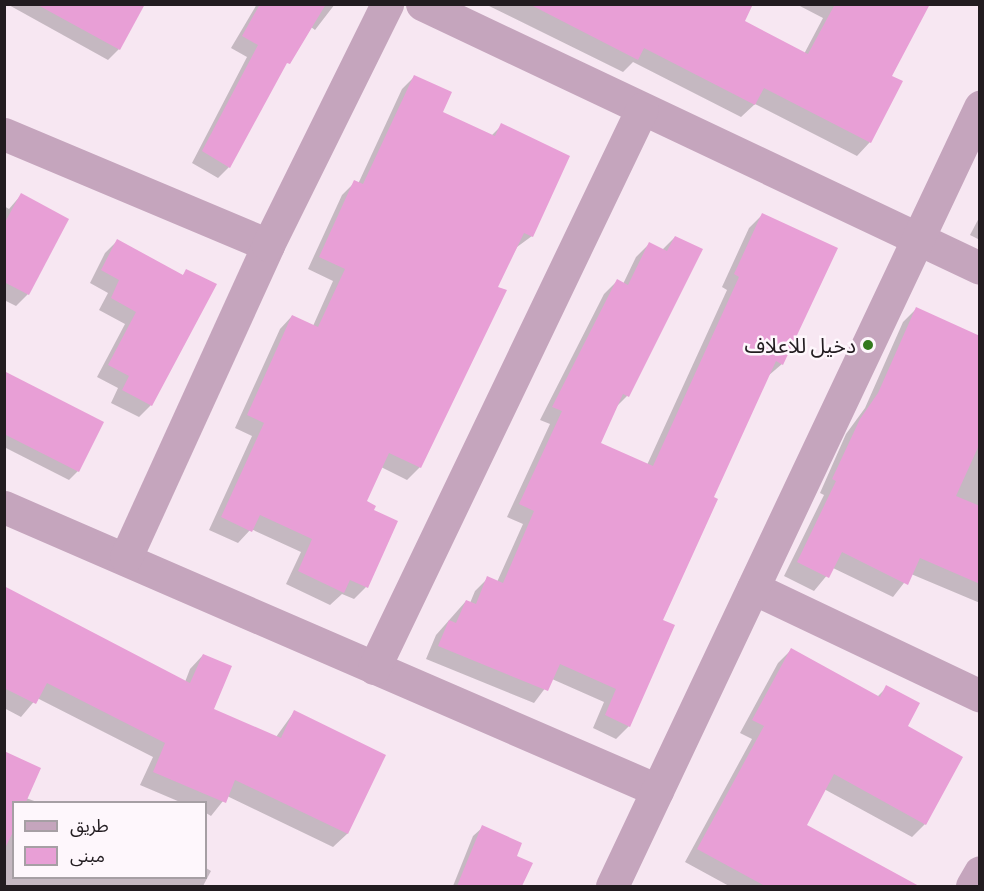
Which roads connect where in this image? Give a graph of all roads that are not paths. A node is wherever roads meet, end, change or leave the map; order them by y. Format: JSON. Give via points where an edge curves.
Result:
{"nodes":[{"id":1,"x":387,"y":4,"type":"edge"},
{"id":2,"x":422,"y":4,"type":"edge"},
{"id":3,"x":980,"y":107,"type":"edge"},
{"id":4,"x":642,"y":108,"type":"junction"},
{"id":5,"x":4,"y":134,"type":"edge"},
{"id":6,"x":918,"y":238,"type":"junction"},
{"id":7,"x":268,"y":245,"type":"junction"},
{"id":8,"x":980,"y":268,"type":"edge"},
{"id":9,"x":4,"y":507,"type":"edge"},
{"id":10,"x":126,"y":557,"type":"junction"},
{"id":11,"x":753,"y":588,"type":"junction"},
{"id":12,"x":375,"y":668,"type":"junction"},
{"id":13,"x":980,"y":696,"type":"edge"},
{"id":14,"x":657,"y":790,"type":"junction"},
{"id":15,"x":980,"y":872,"type":"edge"},
{"id":16,"x":612,"y":886,"type":"edge"},
{"id":17,"x":972,"y":886,"type":"edge"}],
"edges":[{"from":1,"to":7,"type":"street"},
{"from":2,"to":4,"type":"street"},
{"from":3,"to":6,"type":"street"},
{"from":4,"to":6,"type":"street"},
{"from":4,"to":12,"type":"street"},
{"from":5,"to":7,"type":"street"},
{"from":6,"to":8,"type":"street"},
{"from":6,"to":11,"type":"street"},
{"from":7,"to":10,"type":"street"},
{"from":9,"to":10,"type":"street"},
{"from":10,"to":12,"type":"street"},
{"from":11,"to":13,"type":"street"},
{"from":11,"to":14,"type":"street"},
{"from":12,"to":14,"type":"street"},
{"from":14,"to":16,"type":"street"},
{"from":15,"to":17,"type":"street"}]}
